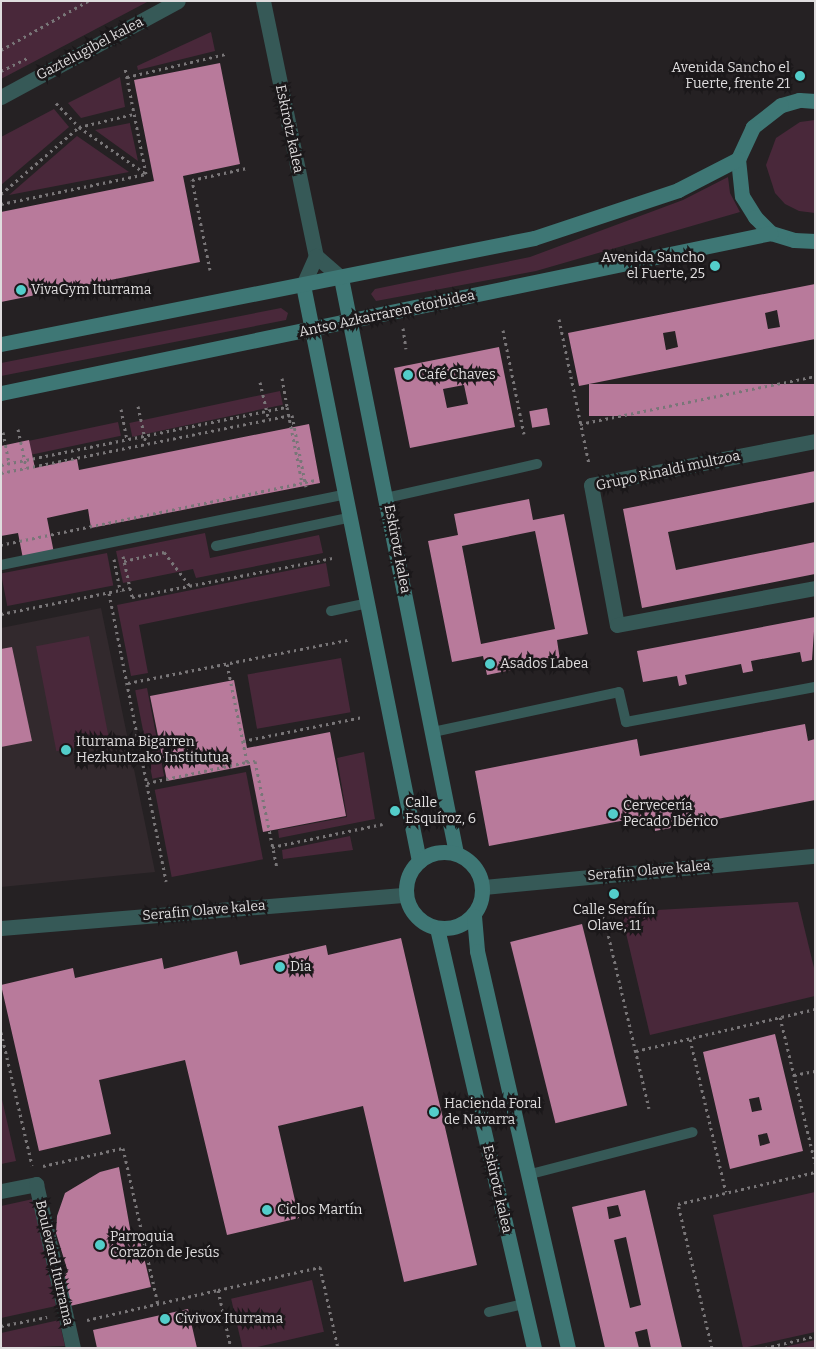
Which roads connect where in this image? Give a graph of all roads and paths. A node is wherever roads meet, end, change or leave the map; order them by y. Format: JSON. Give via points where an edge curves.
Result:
{"nodes":[{"id":1,"x":88,"y":1,"type":"edge"},
{"id":2,"x":178,"y":1,"type":"edge"},
{"id":3,"x":263,"y":1,"type":"edge"},
{"id":4,"x":1,"y":50,"type":"edge"},
{"id":5,"x":226,"y":54,"type":"dead end"},
{"id":6,"x":125,"y":68,"type":"dead end"},
{"id":7,"x":127,"y":77,"type":"junction"},
{"id":8,"x":1,"y":97,"type":"edge"},
{"id":9,"x":815,"y":101,"type":"edge"},
{"id":10,"x":56,"y":103,"type":"dead end"},
{"id":11,"x":134,"y":114,"type":"junction"},
{"id":12,"x":79,"y":127,"type":"junction"},
{"id":13,"x":738,"y":158,"type":"junction"},
{"id":14,"x":247,"y":168,"type":"dead end"},
{"id":15,"x":146,"y":174,"type":"junction"},
{"id":16,"x":1,"y":194,"type":"edge"},
{"id":17,"x":1,"y":204,"type":"edge"},
{"id":18,"x":771,"y":233,"type":"junction"},
{"id":19,"x":815,"y":240,"type":"edge"},
{"id":20,"x":316,"y":256,"type":"junction"},
{"id":21,"x":210,"y":270,"type":"dead end"},
{"id":22,"x":341,"y":278,"type":"junction"},
{"id":23,"x":303,"y":285,"type":"junction"},
{"id":24,"x":559,"y":319,"type":"dead end"},
{"id":25,"x":350,"y":322,"type":"junction"},
{"id":26,"x":310,"y":330,"type":"junction"},
{"id":27,"x":503,"y":330,"type":"dead end"},
{"id":28,"x":1,"y":344,"type":"edge"},
{"id":29,"x":815,"y":376,"type":"edge"},
{"id":30,"x":282,"y":378,"type":"dead end"},
{"id":31,"x":260,"y":382,"type":"dead end"},
{"id":32,"x":1,"y":393,"type":"edge"},
{"id":33,"x":138,"y":406,"type":"dead end"},
{"id":34,"x":287,"y":407,"type":"junction"},
{"id":35,"x":121,"y":409,"type":"dead end"},
{"id":36,"x":269,"y":420,"type":"junction"},
{"id":37,"x":580,"y":424,"type":"junction"},
{"id":38,"x":18,"y":429,"type":"dead end"},
{"id":39,"x":2,"y":432,"type":"dead end"},
{"id":40,"x":524,"y":434,"type":"dead end"},
{"id":41,"x":127,"y":439,"type":"junction"},
{"id":42,"x":815,"y":441,"type":"edge"},
{"id":43,"x":146,"y":444,"type":"junction"},
{"id":44,"x":9,"y":463,"type":"junction"},
{"id":45,"x":536,"y":464,"type":"dead end"},
{"id":46,"x":589,"y":464,"type":"dead end"},
{"id":47,"x":1,"y":465,"type":"edge"},
{"id":48,"x":26,"y":468,"type":"junction"},
{"id":49,"x":1,"y":473,"type":"edge"},
{"id":50,"x":316,"y":480,"type":"dead end"},
{"id":51,"x":302,"y":483,"type":"junction"},
{"id":52,"x":306,"y":491,"type":"dead end"},
{"id":53,"x":342,"y":495,"type":"junction"},
{"id":54,"x":386,"y":498,"type":"junction"},
{"id":55,"x":348,"y":518,"type":"junction"},
{"id":56,"x":110,"y":543,"type":"junction"},
{"id":57,"x":1,"y":545,"type":"edge"},
{"id":58,"x":216,"y":546,"type":"dead end"},
{"id":59,"x":21,"y":547,"type":"dead end"},
{"id":60,"x":1,"y":551,"type":"edge"},
{"id":61,"x":333,"y":558,"type":"dead end"},
{"id":62,"x":1,"y":565,"type":"edge"},
{"id":63,"x":190,"y":586,"type":"junction"},
{"id":64,"x":130,"y":588,"type":"junction"},
{"id":65,"x":815,"y":588,"type":"edge"},
{"id":66,"x":120,"y":591,"type":"junction"},
{"id":67,"x":109,"y":593,"type":"junction"},
{"id":68,"x":365,"y":604,"type":"junction"},
{"id":69,"x":331,"y":611,"type":"dead end"},
{"id":70,"x":1,"y":614,"type":"edge"},
{"id":71,"x":348,"y":640,"type":"dead end"},
{"id":72,"x":227,"y":664,"type":"junction"},
{"id":73,"x":128,"y":683,"type":"junction"},
{"id":74,"x":815,"y":687,"type":"edge"},
{"id":75,"x":363,"y":717,"type":"dead end"},
{"id":76,"x":433,"y":732,"type":"junction"},
{"id":77,"x":242,"y":741,"type":"junction"},
{"id":78,"x":247,"y":762,"type":"junction"},
{"id":79,"x":147,"y":783,"type":"junction"},
{"id":80,"x":383,"y":824,"type":"dead end"},
{"id":81,"x":272,"y":847,"type":"junction"},
{"id":82,"x":456,"y":853,"type":"junction"},
{"id":83,"x":815,"y":856,"type":"edge"},
{"id":84,"x":419,"y":861,"type":"junction"},
{"id":85,"x":277,"y":868,"type":"dead end"},
{"id":86,"x":166,"y":881,"type":"dead end"},
{"id":87,"x":484,"y":887,"type":"junction"},
{"id":88,"x":406,"y":895,"type":"junction"},
{"id":89,"x":601,"y":904,"type":"dead end"},
{"id":90,"x":474,"y":916,"type":"junction"},
{"id":91,"x":1,"y":928,"type":"edge"},
{"id":92,"x":437,"y":928,"type":"junction"},
{"id":93,"x":815,"y":1009,"type":"edge"},
{"id":94,"x":780,"y":1017,"type":"junction"},
{"id":95,"x":1,"y":1032,"type":"edge"},
{"id":96,"x":690,"y":1039,"type":"junction"},
{"id":97,"x":636,"y":1051,"type":"junction"},
{"id":98,"x":815,"y":1070,"type":"edge"},
{"id":99,"x":794,"y":1075,"type":"junction"},
{"id":100,"x":649,"y":1108,"type":"dead end"},
{"id":101,"x":693,"y":1132,"type":"dead end"},
{"id":102,"x":815,"y":1163,"type":"edge"},
{"id":103,"x":815,"y":1172,"type":"edge"},
{"id":104,"x":527,"y":1174,"type":"junction"},
{"id":105,"x":1,"y":1191,"type":"edge"},
{"id":106,"x":726,"y":1192,"type":"junction"},
{"id":107,"x":218,"y":1290,"type":"junction"},
{"id":108,"x":158,"y":1304,"type":"junction"},
{"id":109,"x":524,"y":1304,"type":"junction"},
{"id":110,"x":489,"y":1312,"type":"dead end"},
{"id":111,"x":66,"y":1319,"type":"junction"},
{"id":112,"x":1,"y":1326,"type":"edge"},
{"id":113,"x":815,"y":1336,"type":"edge"},
{"id":114,"x":74,"y":1348,"type":"edge"},
{"id":115,"x":232,"y":1348,"type":"edge"},
{"id":116,"x":338,"y":1348,"type":"edge"},
{"id":117,"x":534,"y":1348,"type":"edge"},
{"id":118,"x":568,"y":1348,"type":"edge"},
{"id":119,"x":712,"y":1348,"type":"edge"},
{"id":120,"x":765,"y":1348,"type":"edge"}],
"edges":[{"from":1,"to":4,"type":"path"},
{"from":2,"to":8,"type":"street","name":"Gaztelugibel kalea"},
{"from":3,"to":20,"type":"street","name":"Eskirotz kalea"},
{"from":5,"to":7,"type":"path"},
{"from":6,"to":7,"type":"path"},
{"from":7,"to":11,"type":"path"},
{"from":9,"to":13,"type":"main road","via":[[799,100],[781,105],[752,127]]},
{"from":10,"to":12,"type":"path"},
{"from":11,"to":12,"type":"path"},
{"from":11,"to":15,"type":"path"},
{"from":12,"to":15,"type":"path"},
{"from":12,"to":16,"type":"path"},
{"from":13,"to":18,"type":"main road","via":[[742,196],[755,218]]},
{"from":13,"to":22,"type":"main road","via":[[678,190],[534,238]]},
{"from":14,"to":21,"type":"path","via":[[192,180]]},
{"from":15,"to":17,"type":"path"},
{"from":18,"to":19,"type":"main road","via":[[794,240]]},
{"from":18,"to":25,"type":"main road","name":"Antso Azkarraren etorbidea"},
{"from":20,"to":22,"type":"street"},
{"from":20,"to":23,"type":"street"},
{"from":22,"to":23,"type":"main road"},
{"from":22,"to":25,"type":"main road","name":"Eskirotz kalea"},
{"from":23,"to":26,"type":"main road"},
{"from":23,"to":28,"type":"main road"},
{"from":24,"to":37,"type":"path"},
{"from":25,"to":26,"type":"main road","name":"Antso Azkarraren etorbidea"},
{"from":25,"to":54,"type":"main road","name":"Eskirotz kalea"},
{"from":26,"to":32,"type":"main road","name":"Antso Azkarraren etorbidea"},
{"from":26,"to":53,"type":"main road"},
{"from":27,"to":40,"type":"path"},
{"from":29,"to":37,"type":"path"},
{"from":30,"to":34,"type":"path"},
{"from":31,"to":36,"type":"path"},
{"from":33,"to":43,"type":"path"},
{"from":34,"to":41,"type":"path"},
{"from":34,"to":51,"type":"path"},
{"from":35,"to":41,"type":"path"},
{"from":36,"to":43,"type":"path"},
{"from":36,"to":52,"type":"path","via":[[292,415]]},
{"from":37,"to":46,"type":"path"},
{"from":38,"to":48,"type":"path"},
{"from":39,"to":44,"type":"path"},
{"from":41,"to":44,"type":"path"},
{"from":42,"to":65,"type":"street","name":"Grupo Rinaldi multzoa","via":[[591,485],[617,625]]},
{"from":43,"to":48,"type":"path"},
{"from":44,"to":47,"type":"path"},
{"from":45,"to":54,"type":"lane"},
{"from":48,"to":49,"type":"path"},
{"from":50,"to":51,"type":"path"},
{"from":51,"to":57,"type":"path"},
{"from":53,"to":55,"type":"main road"},
{"from":53,"to":56,"type":"lane"},
{"from":54,"to":76,"type":"main road","name":"Eskirotz kalea"},
{"from":55,"to":58,"type":"lane"},
{"from":55,"to":68,"type":"main road"},
{"from":56,"to":62,"type":"lane"},
{"from":56,"to":66,"type":"path"},
{"from":59,"to":60,"type":"path"},
{"from":61,"to":63,"type":"path"},
{"from":63,"to":64,"type":"path","via":[[132,597]]},
{"from":63,"to":64,"type":"path","via":[[164,552],[124,561]]},
{"from":64,"to":66,"type":"path"},
{"from":66,"to":67,"type":"path"},
{"from":67,"to":70,"type":"path"},
{"from":67,"to":73,"type":"path"},
{"from":68,"to":69,"type":"lane"},
{"from":68,"to":84,"type":"main road"},
{"from":71,"to":72,"type":"path"},
{"from":72,"to":73,"type":"path"},
{"from":72,"to":77,"type":"path"},
{"from":73,"to":79,"type":"path"},
{"from":74,"to":76,"type":"lane","via":[[626,722],[620,692]]},
{"from":75,"to":77,"type":"path"},
{"from":76,"to":82,"type":"main road","name":"Eskirotz kalea"},
{"from":77,"to":78,"type":"path"},
{"from":78,"to":79,"type":"path"},
{"from":78,"to":81,"type":"path","via":[[255,760]]},
{"from":79,"to":86,"type":"path"},
{"from":80,"to":81,"type":"path"},
{"from":81,"to":85,"type":"path"},
{"from":82,"to":84,"type":"main road","via":[[437,852]]},
{"from":82,"to":87,"type":"main road","via":[[475,866]]},
{"from":83,"to":87,"type":"street","name":"Serafin Olave kalea"},
{"from":84,"to":88,"type":"main road","via":[[408,876]]},
{"from":87,"to":90,"type":"main road"},
{"from":88,"to":91,"type":"street","name":"Serafin Olave kalea"},
{"from":88,"to":92,"type":"main road","via":[[411,910],[422,922]]},
{"from":89,"to":97,"type":"path"},
{"from":90,"to":92,"type":"main road","via":[[457,927]]},
{"from":90,"to":104,"type":"main road","via":[[477,951]]},
{"from":92,"to":109,"type":"main road","name":"Eskirotz kalea"},
{"from":93,"to":94,"type":"path"},
{"from":94,"to":96,"type":"path"},
{"from":94,"to":99,"type":"path"},
{"from":95,"to":108,"type":"path","via":[[32,1169],[122,1148]]},
{"from":96,"to":97,"type":"path"},
{"from":96,"to":106,"type":"path"},
{"from":97,"to":100,"type":"path"},
{"from":98,"to":99,"type":"path"},
{"from":99,"to":102,"type":"path"},
{"from":101,"to":104,"type":"lane"},
{"from":103,"to":106,"type":"path"},
{"from":104,"to":118,"type":"main road"},
{"from":105,"to":111,"type":"street","name":"Boulevard Iturrama","via":[[36,1184]]},
{"from":106,"to":119,"type":"path","via":[[678,1204]]},
{"from":107,"to":108,"type":"path"},
{"from":107,"to":115,"type":"path"},
{"from":107,"to":116,"type":"path","via":[[320,1267]]},
{"from":108,"to":111,"type":"path"},
{"from":109,"to":110,"type":"lane"},
{"from":109,"to":117,"type":"main road","name":"Eskirotz kalea"},
{"from":111,"to":112,"type":"path"},
{"from":111,"to":114,"type":"street","name":"Boulevard Iturrama"},
{"from":113,"to":120,"type":"path"}]}
